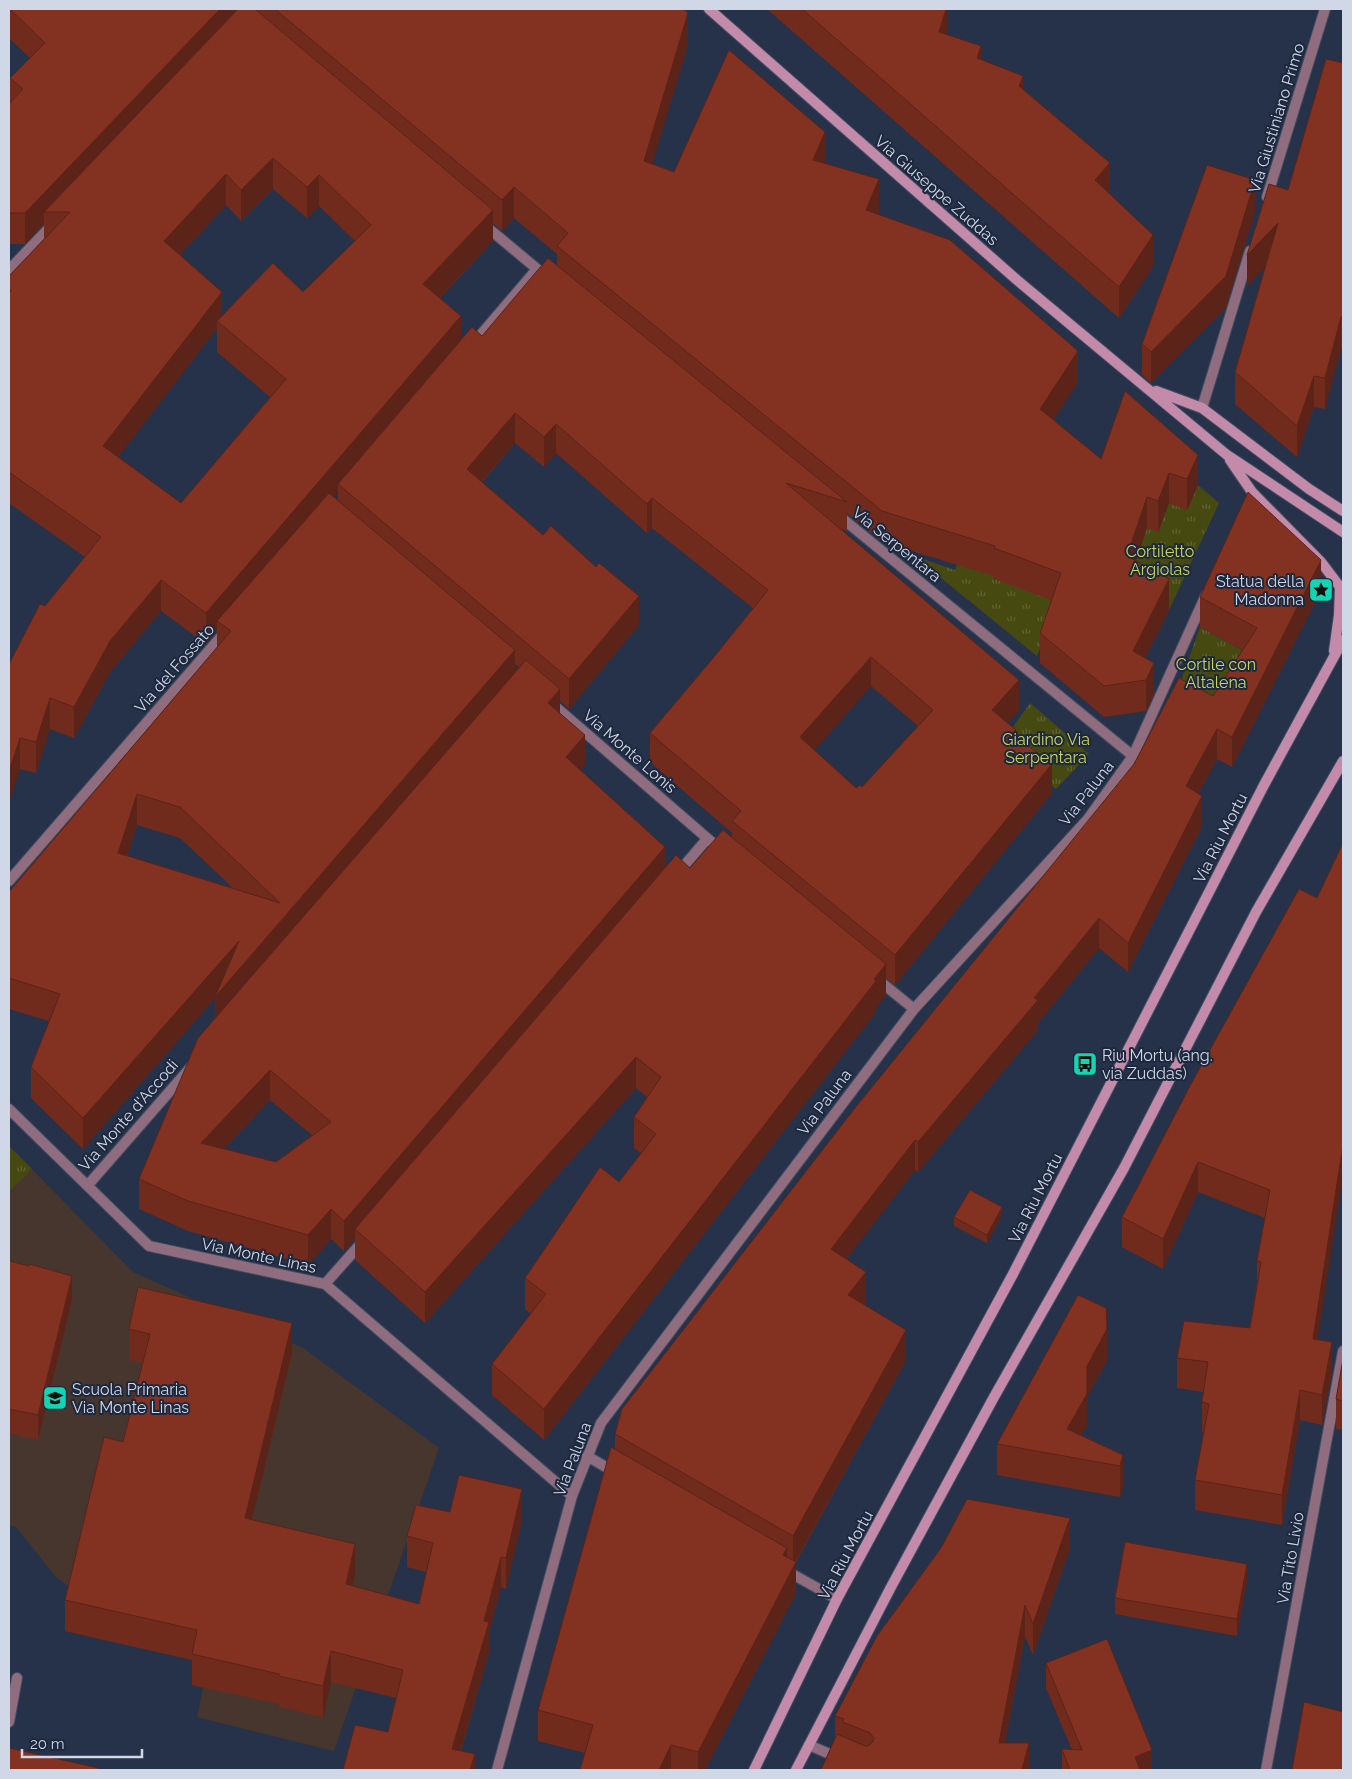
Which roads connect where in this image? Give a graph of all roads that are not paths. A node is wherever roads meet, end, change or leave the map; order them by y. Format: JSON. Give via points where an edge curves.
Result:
{"nodes":[{"id":1,"x":709,"y":9,"type":"edge"},
{"id":2,"x":1326,"y":9,"type":"edge"},
{"id":3,"x":1264,"y":205,"type":"edge"},
{"id":4,"x":63,"y":214,"type":"edge"},
{"id":5,"x":477,"y":219,"type":"edge"},
{"id":6,"x":1253,"y":243,"type":"edge"},
{"id":7,"x":537,"y":269,"type":"junction"},
{"id":8,"x":9,"y":270,"type":"edge"},
{"id":9,"x":553,"y":282,"type":"edge"},
{"id":10,"x":464,"y":355,"type":"edge"},
{"id":11,"x":1149,"y":389,"type":"junction"},
{"id":12,"x":1202,"y":408,"type":"junction"},
{"id":13,"x":1227,"y":455,"type":"junction"},
{"id":14,"x":1252,"y":492,"type":"junction"},
{"id":15,"x":1246,"y":505,"type":"edge"},
{"id":16,"x":831,"y":510,"type":"edge"},
{"id":17,"x":1343,"y":511,"type":"edge"},
{"id":18,"x":1343,"y":532,"type":"edge"},
{"id":19,"x":1211,"y":584,"type":"edge"},
{"id":20,"x":230,"y":626,"type":"edge"},
{"id":21,"x":1343,"y":640,"type":"edge"},
{"id":22,"x":1332,"y":660,"type":"junction"},
{"id":23,"x":540,"y":693,"type":"edge"},
{"id":24,"x":1133,"y":756,"type":"junction"},
{"id":25,"x":1343,"y":761,"type":"edge"},
{"id":26,"x":707,"y":839,"type":"junction"},
{"id":27,"x":730,"y":858,"type":"edge"},
{"id":28,"x":673,"y":879,"type":"edge"},
{"id":29,"x":9,"y":881,"type":"edge"},
{"id":30,"x":865,"y":969,"type":"edge"},
{"id":31,"x":914,"y":1009,"type":"junction"},
{"id":32,"x":201,"y":1055,"type":"edge"},
{"id":33,"x":9,"y":1109,"type":"edge"},
{"id":34,"x":88,"y":1184,"type":"junction"},
{"id":35,"x":372,"y":1231,"type":"edge"},
{"id":36,"x":325,"y":1284,"type":"junction"},
{"id":37,"x":1343,"y":1351,"type":"edge"},
{"id":38,"x":587,"y":1456,"type":"junction"},
{"id":39,"x":621,"y":1476,"type":"edge"},
{"id":40,"x":572,"y":1496,"type":"junction"},
{"id":41,"x":775,"y":1564,"type":"edge"},
{"id":42,"x":837,"y":1599,"type":"junction"},
{"id":43,"x":17,"y":1678,"type":"dead end"},
{"id":44,"x":9,"y":1722,"type":"edge"},
{"id":45,"x":809,"y":1745,"type":"junction"},
{"id":46,"x":852,"y":1763,"type":"edge"},
{"id":47,"x":497,"y":1770,"type":"edge"},
{"id":48,"x":754,"y":1770,"type":"edge"},
{"id":49,"x":796,"y":1770,"type":"edge"},
{"id":50,"x":1266,"y":1770,"type":"edge"}],
"edges":[{"from":1,"to":11,"type":"main road","name":"Via Giuseppe Zuddas","via":[[1017,280]]},
{"from":2,"to":3,"type":"street","name":"Via Giustiniano Primo"},
{"from":4,"to":8,"type":"street"},
{"from":5,"to":7,"type":"street"},
{"from":6,"to":12,"type":"street"},
{"from":7,"to":9,"type":"street"},
{"from":7,"to":10,"type":"street"},
{"from":11,"to":12,"type":"main road","name":"Via Giuseppe Zuddas"},
{"from":11,"to":13,"type":"main road","name":"Via Giuseppe Zuddas"},
{"from":12,"to":17,"type":"main road","name":"Via Giuseppe Zuddas"},
{"from":13,"to":14,"type":"main road","name":"Via Giuseppe Zuddas"},
{"from":13,"to":18,"type":"main road","name":"Via Giuseppe Zuddas"},
{"from":14,"to":15,"type":"street"},
{"from":14,"to":22,"type":"main road","name":"Via Giuseppe Zuddas","via":[[1321,562],[1340,586],[1340,615]]},
{"from":16,"to":24,"type":"street","name":"Via Serpentara"},
{"from":19,"to":24,"type":"street","name":"Via Paluna"},
{"from":20,"to":29,"type":"street","name":"Via del Fossato"},
{"from":21,"to":22,"type":"main road","name":"Via Riu Mortu"},
{"from":22,"to":42,"type":"main road","name":"Via Riu Mortu","via":[[1264,785],[1013,1274]]},
{"from":23,"to":26,"type":"street","name":"Via Monte Lonis"},
{"from":24,"to":31,"type":"street","name":"Via Paluna","via":[[1088,819]]},
{"from":25,"to":45,"type":"main road","via":[[1256,912],[1124,1168],[994,1397]]},
{"from":26,"to":27,"type":"street","name":"Via Monte Lonis"},
{"from":26,"to":28,"type":"street"},
{"from":30,"to":31,"type":"street"},
{"from":31,"to":38,"type":"street","name":"Via Paluna","via":[[601,1423]]},
{"from":32,"to":34,"type":"street","name":"Via Monte d'Accodi"},
{"from":33,"to":34,"type":"street","name":"Via Monte Linas"},
{"from":34,"to":36,"type":"street","name":"Via Monte Linas","via":[[149,1246]]},
{"from":35,"to":36,"type":"street"},
{"from":36,"to":40,"type":"street","name":"Via Monte Linas"},
{"from":37,"to":50,"type":"street","name":"Via Tito Livio"},
{"from":38,"to":39,"type":"street"},
{"from":38,"to":40,"type":"street","name":"Via Paluna"},
{"from":40,"to":47,"type":"street","name":"Via Paluna"},
{"from":41,"to":42,"type":"street"},
{"from":42,"to":48,"type":"main road","name":"Via Riu Mortu"},
{"from":43,"to":44,"type":"street"},
{"from":45,"to":46,"type":"street"},
{"from":45,"to":49,"type":"main road"}]}
